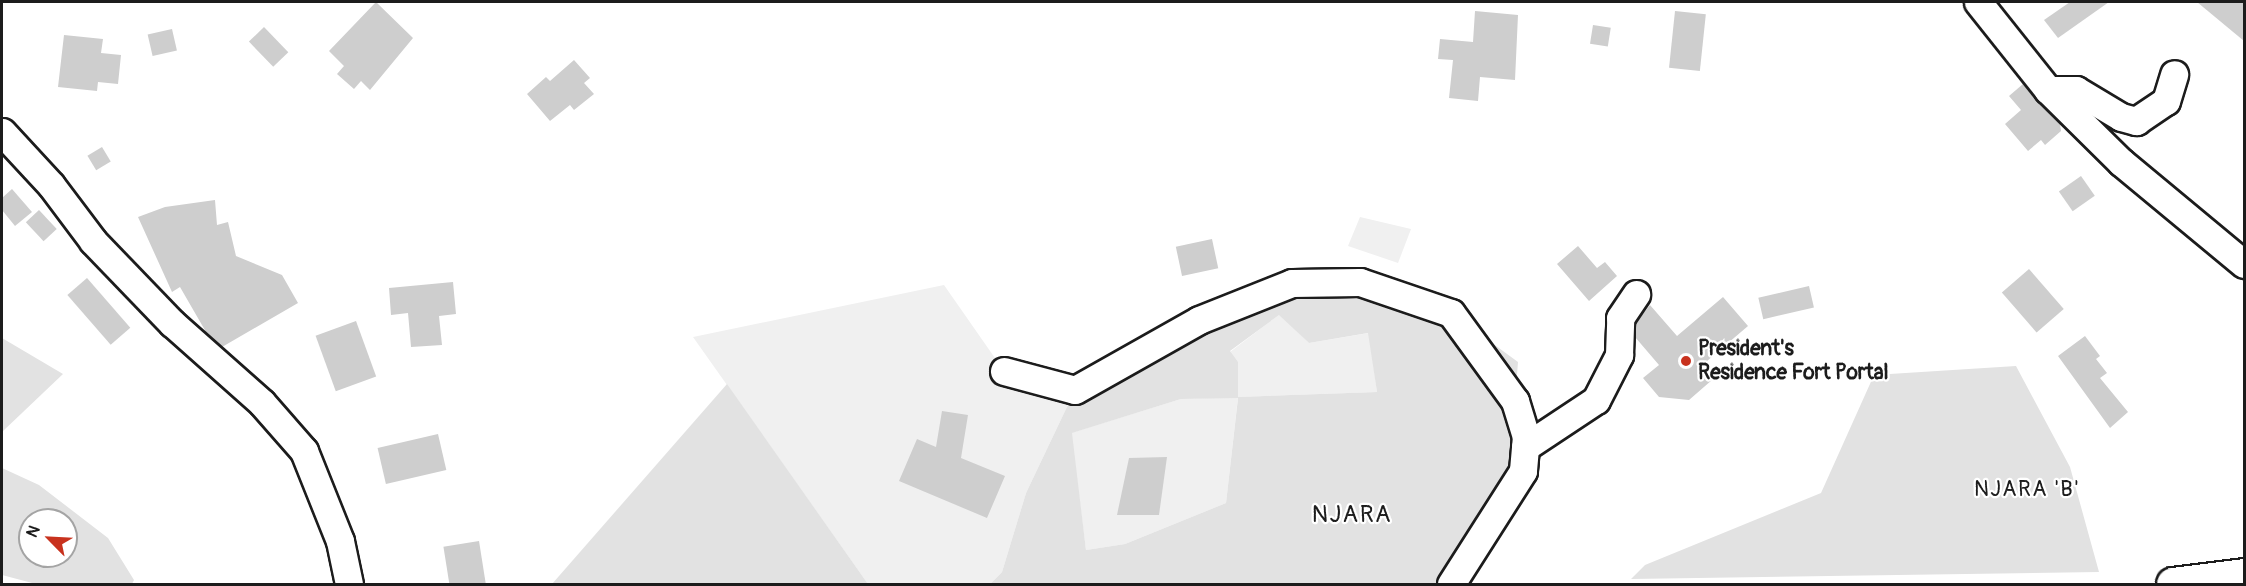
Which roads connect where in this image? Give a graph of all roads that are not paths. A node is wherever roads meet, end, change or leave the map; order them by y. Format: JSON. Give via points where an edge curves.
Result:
{"nodes":[{"id":1,"x":1978,"y":2,"type":"edge"},
{"id":2,"x":2174,"y":74,"type":"dead end"},
{"id":3,"x":2048,"y":90,"type":"junction"},
{"id":4,"x":2,"y":132,"type":"edge"},
{"id":5,"x":2244,"y":264,"type":"edge"},
{"id":6,"x":1636,"y":294,"type":"dead end"},
{"id":7,"x":1004,"y":371,"type":"dead end"},
{"id":8,"x":1525,"y":447,"type":"junction"},
{"id":9,"x":2244,"y":575,"type":"edge"},
{"id":10,"x":349,"y":585,"type":"edge"},
{"id":11,"x":1451,"y":585,"type":"edge"},
{"id":12,"x":2173,"y":585,"type":"edge"}],
"edges":[{"from":1,"to":3,"type":"street"},
{"from":2,"to":3,"type":"street","via":[[2166,101],[2136,121],[2121,117],[2076,90]]},
{"from":3,"to":5,"type":"street","via":[[2121,162]]},
{"from":4,"to":10,"type":"street","via":[[51,184],[101,249],[172,323],[262,403],[304,450],[340,541]]},
{"from":6,"to":8,"type":"street","via":[[1620,318],[1619,355],[1596,400]]},
{"from":7,"to":8,"type":"street","via":[[1075,390],[1199,320],[1292,283],[1360,282],[1451,313],[1515,401],[1527,436]]},
{"from":8,"to":11,"type":"street","via":[[1523,471]]},
{"from":9,"to":12,"type":"main road"}]}
